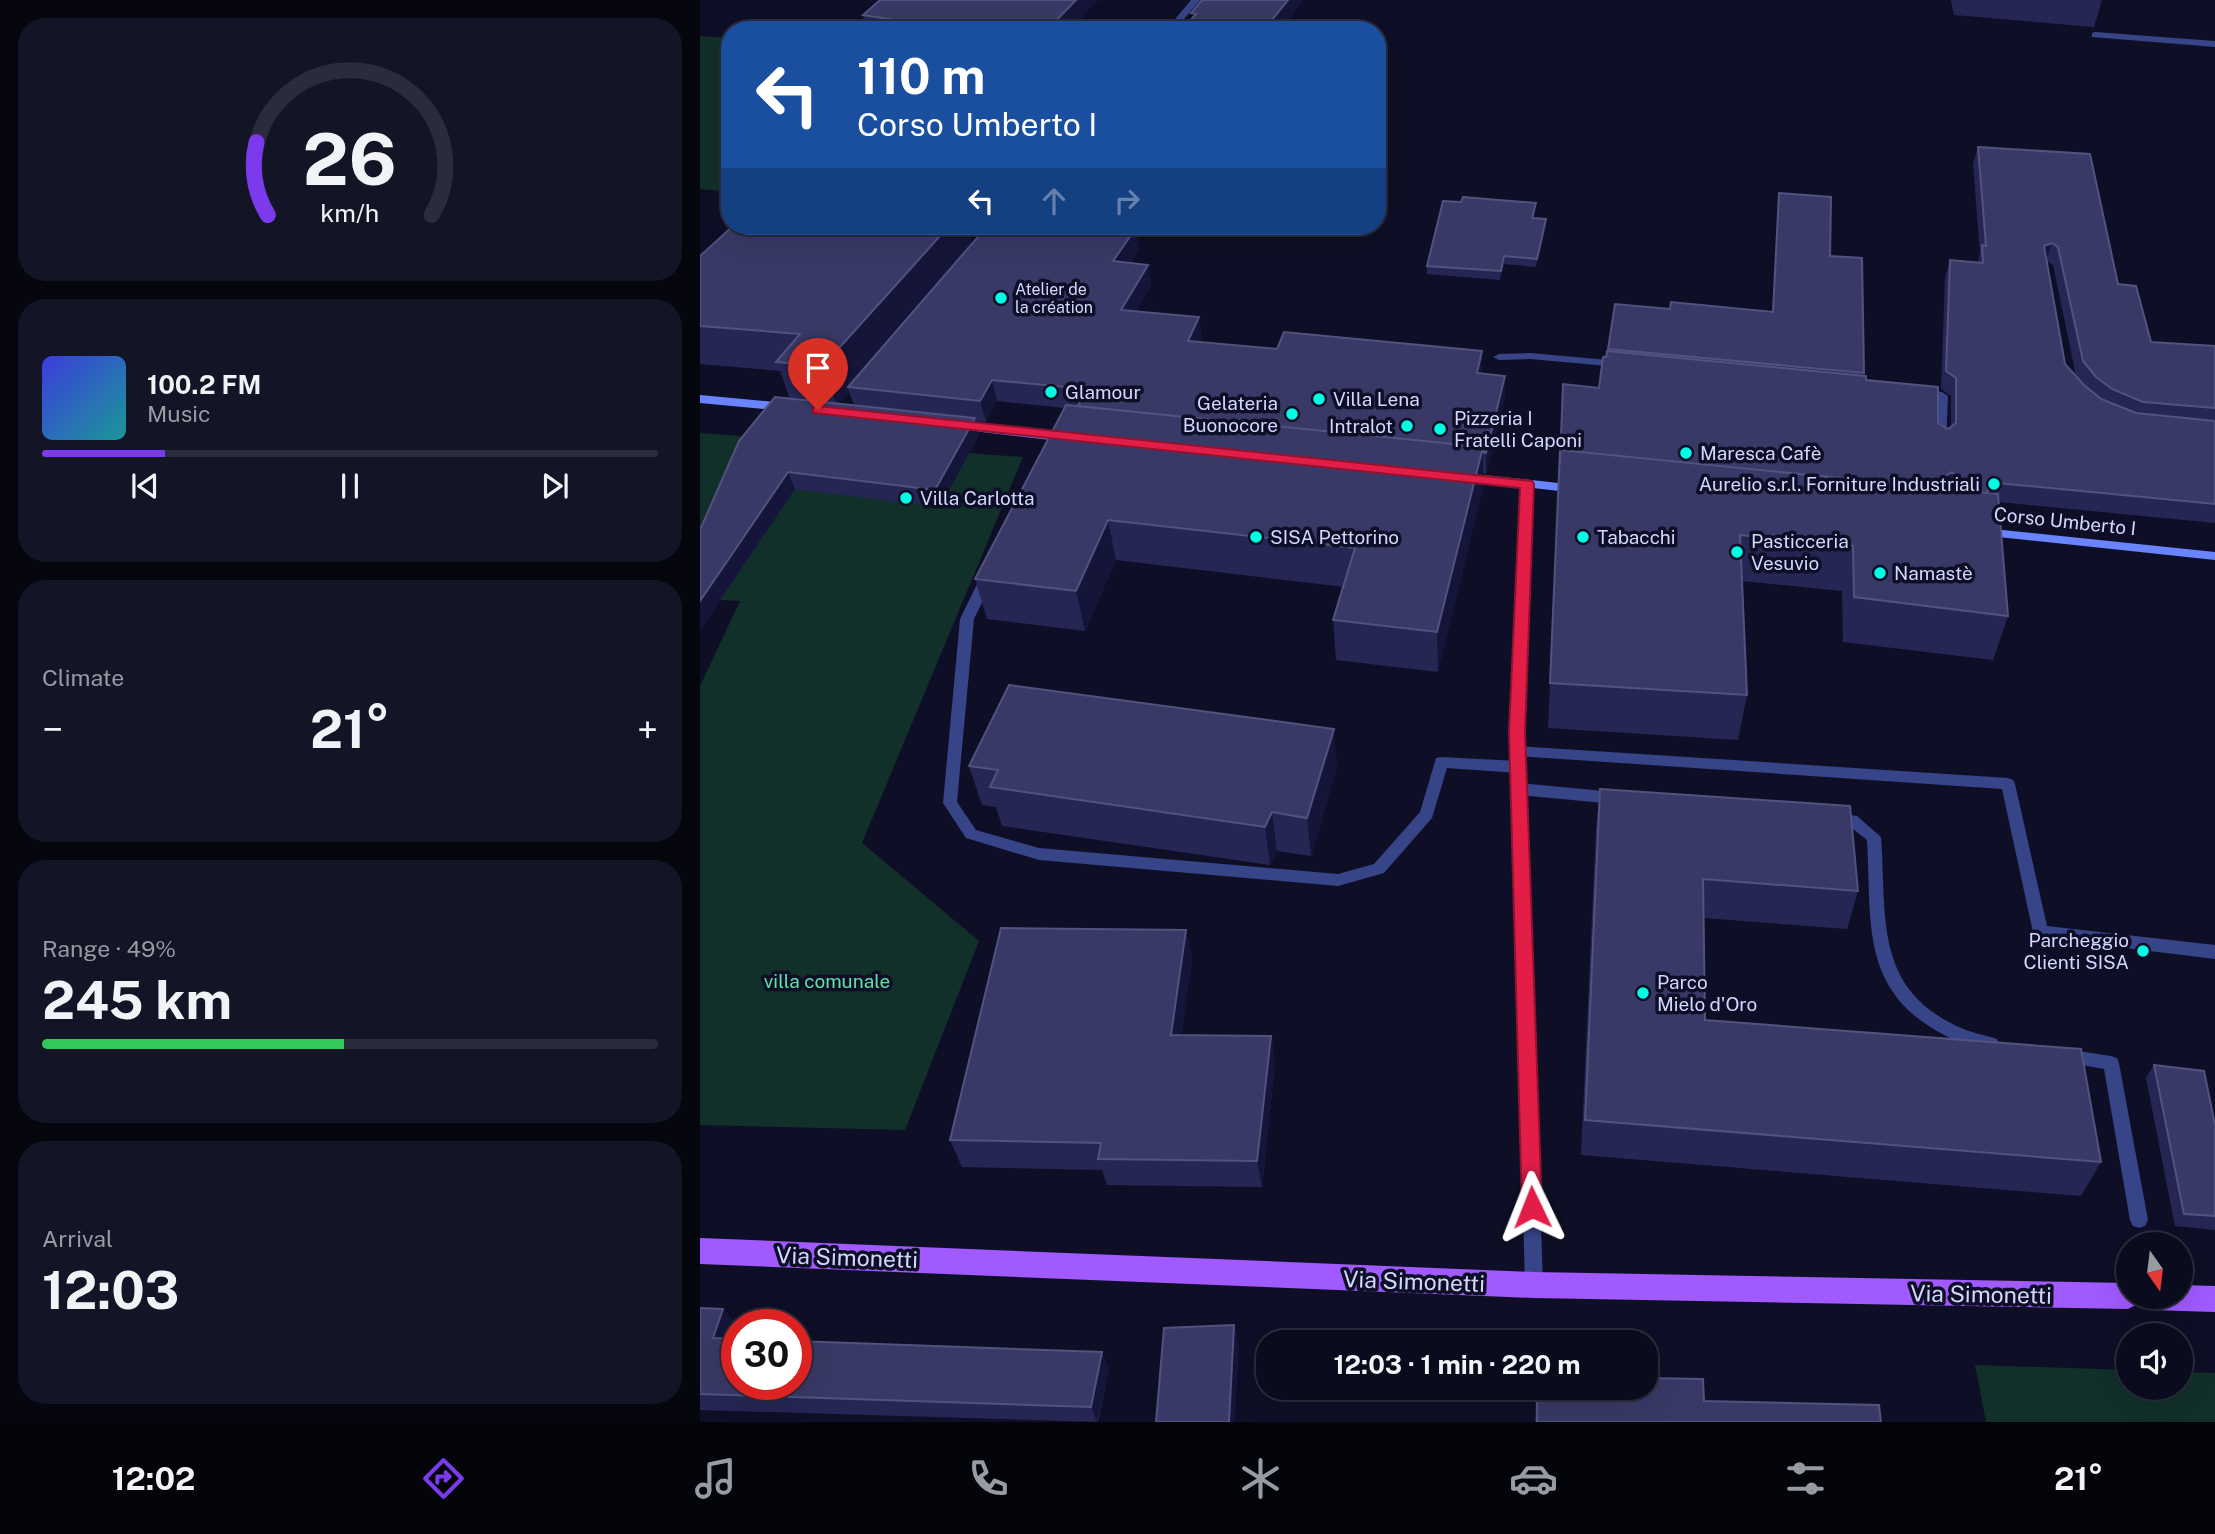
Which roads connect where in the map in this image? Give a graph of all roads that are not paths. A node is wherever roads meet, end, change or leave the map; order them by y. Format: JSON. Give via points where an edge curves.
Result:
{"nodes":[{"id":1,"x":1196,"y":0,"type":"edge"},
{"id":2,"x":1178,"y":21,"type":"edge"},
{"id":3,"x":2095,"y":35,"type":"dead end"},
{"id":4,"x":2215,"y":44,"type":"edge"},
{"id":5,"x":993,"y":235,"type":"edge"},
{"id":6,"x":975,"y":256,"type":"edge"},
{"id":7,"x":1499,"y":356,"type":"dead end"},
{"id":8,"x":1630,"y":365,"type":"edge"},
{"id":9,"x":1914,"y":393,"type":"edge"},
{"id":10,"x":700,"y":399,"type":"edge"},
{"id":11,"x":803,"y":409,"type":"edge"},
{"id":12,"x":943,"y":424,"type":"edge"},
{"id":13,"x":1056,"y":436,"type":"junction"},
{"id":14,"x":1083,"y":439,"type":"edge"},
{"id":15,"x":1942,"y":441,"type":"edge"},
{"id":16,"x":1048,"y":453,"type":"edge"},
{"id":17,"x":1449,"y":476,"type":"edge"},
{"id":18,"x":1527,"y":484,"type":"junction"},
{"id":19,"x":1592,"y":491,"type":"edge"},
{"id":20,"x":1973,"y":530,"type":"edge"},
{"id":21,"x":2215,"y":556,"type":"edge"},
{"id":22,"x":995,"y":561,"type":"edge"},
{"id":23,"x":1518,"y":759,"type":"junction"},
{"id":24,"x":1519,"y":789,"type":"junction"},
{"id":25,"x":1630,"y":799,"type":"edge"},
{"id":26,"x":1825,"y":817,"type":"edge"},
{"id":27,"x":2215,"y":952,"type":"edge"},
{"id":28,"x":2002,"y":1046,"type":"edge"},
{"id":29,"x":2043,"y":1052,"type":"edge"},
{"id":30,"x":2139,"y":1220,"type":"dead end"},
{"id":31,"x":700,"y":1251,"type":"edge"},
{"id":32,"x":1534,"y":1285,"type":"junction"},
{"id":33,"x":2116,"y":1296,"type":"edge"},
{"id":34,"x":2193,"y":1298,"type":"edge"},
{"id":35,"x":2215,"y":1299,"type":"edge"}],
"edges":[{"from":1,"to":2,"type":"street"},
{"from":3,"to":4,"type":"street"},
{"from":5,"to":6,"type":"street"},
{"from":7,"to":8,"type":"street"},
{"from":9,"to":15,"type":"street","via":[[1942,396]]},
{"from":10,"to":11,"type":"street"},
{"from":12,"to":13,"type":"street"},
{"from":13,"to":14,"type":"street"},
{"from":13,"to":16,"type":"street"},
{"from":17,"to":18,"type":"street"},
{"from":18,"to":19,"type":"street"},
{"from":18,"to":23,"type":"street"},
{"from":20,"to":21,"type":"street","name":"Corso Umberto I"},
{"from":22,"to":23,"type":"street","via":[[967,619],[950,803],[971,834],[1039,854],[1338,880],[1379,869],[1427,814],[1441,762]]},
{"from":23,"to":24,"type":"street"},
{"from":23,"to":27,"type":"street","via":[[2008,784],[2040,932]]},
{"from":24,"to":25,"type":"street"},
{"from":24,"to":32,"type":"street"},
{"from":26,"to":28,"type":"street","via":[[1852,820],[1874,837],[1882,952],[1896,986],[1927,1019],[1975,1041]]},
{"from":29,"to":30,"type":"street","via":[[2111,1063]]},
{"from":31,"to":32,"type":"main road","name":"Via Simonetti"},
{"from":32,"to":33,"type":"main road","name":"Via Simonetti"},
{"from":34,"to":35,"type":"main road"}]}
